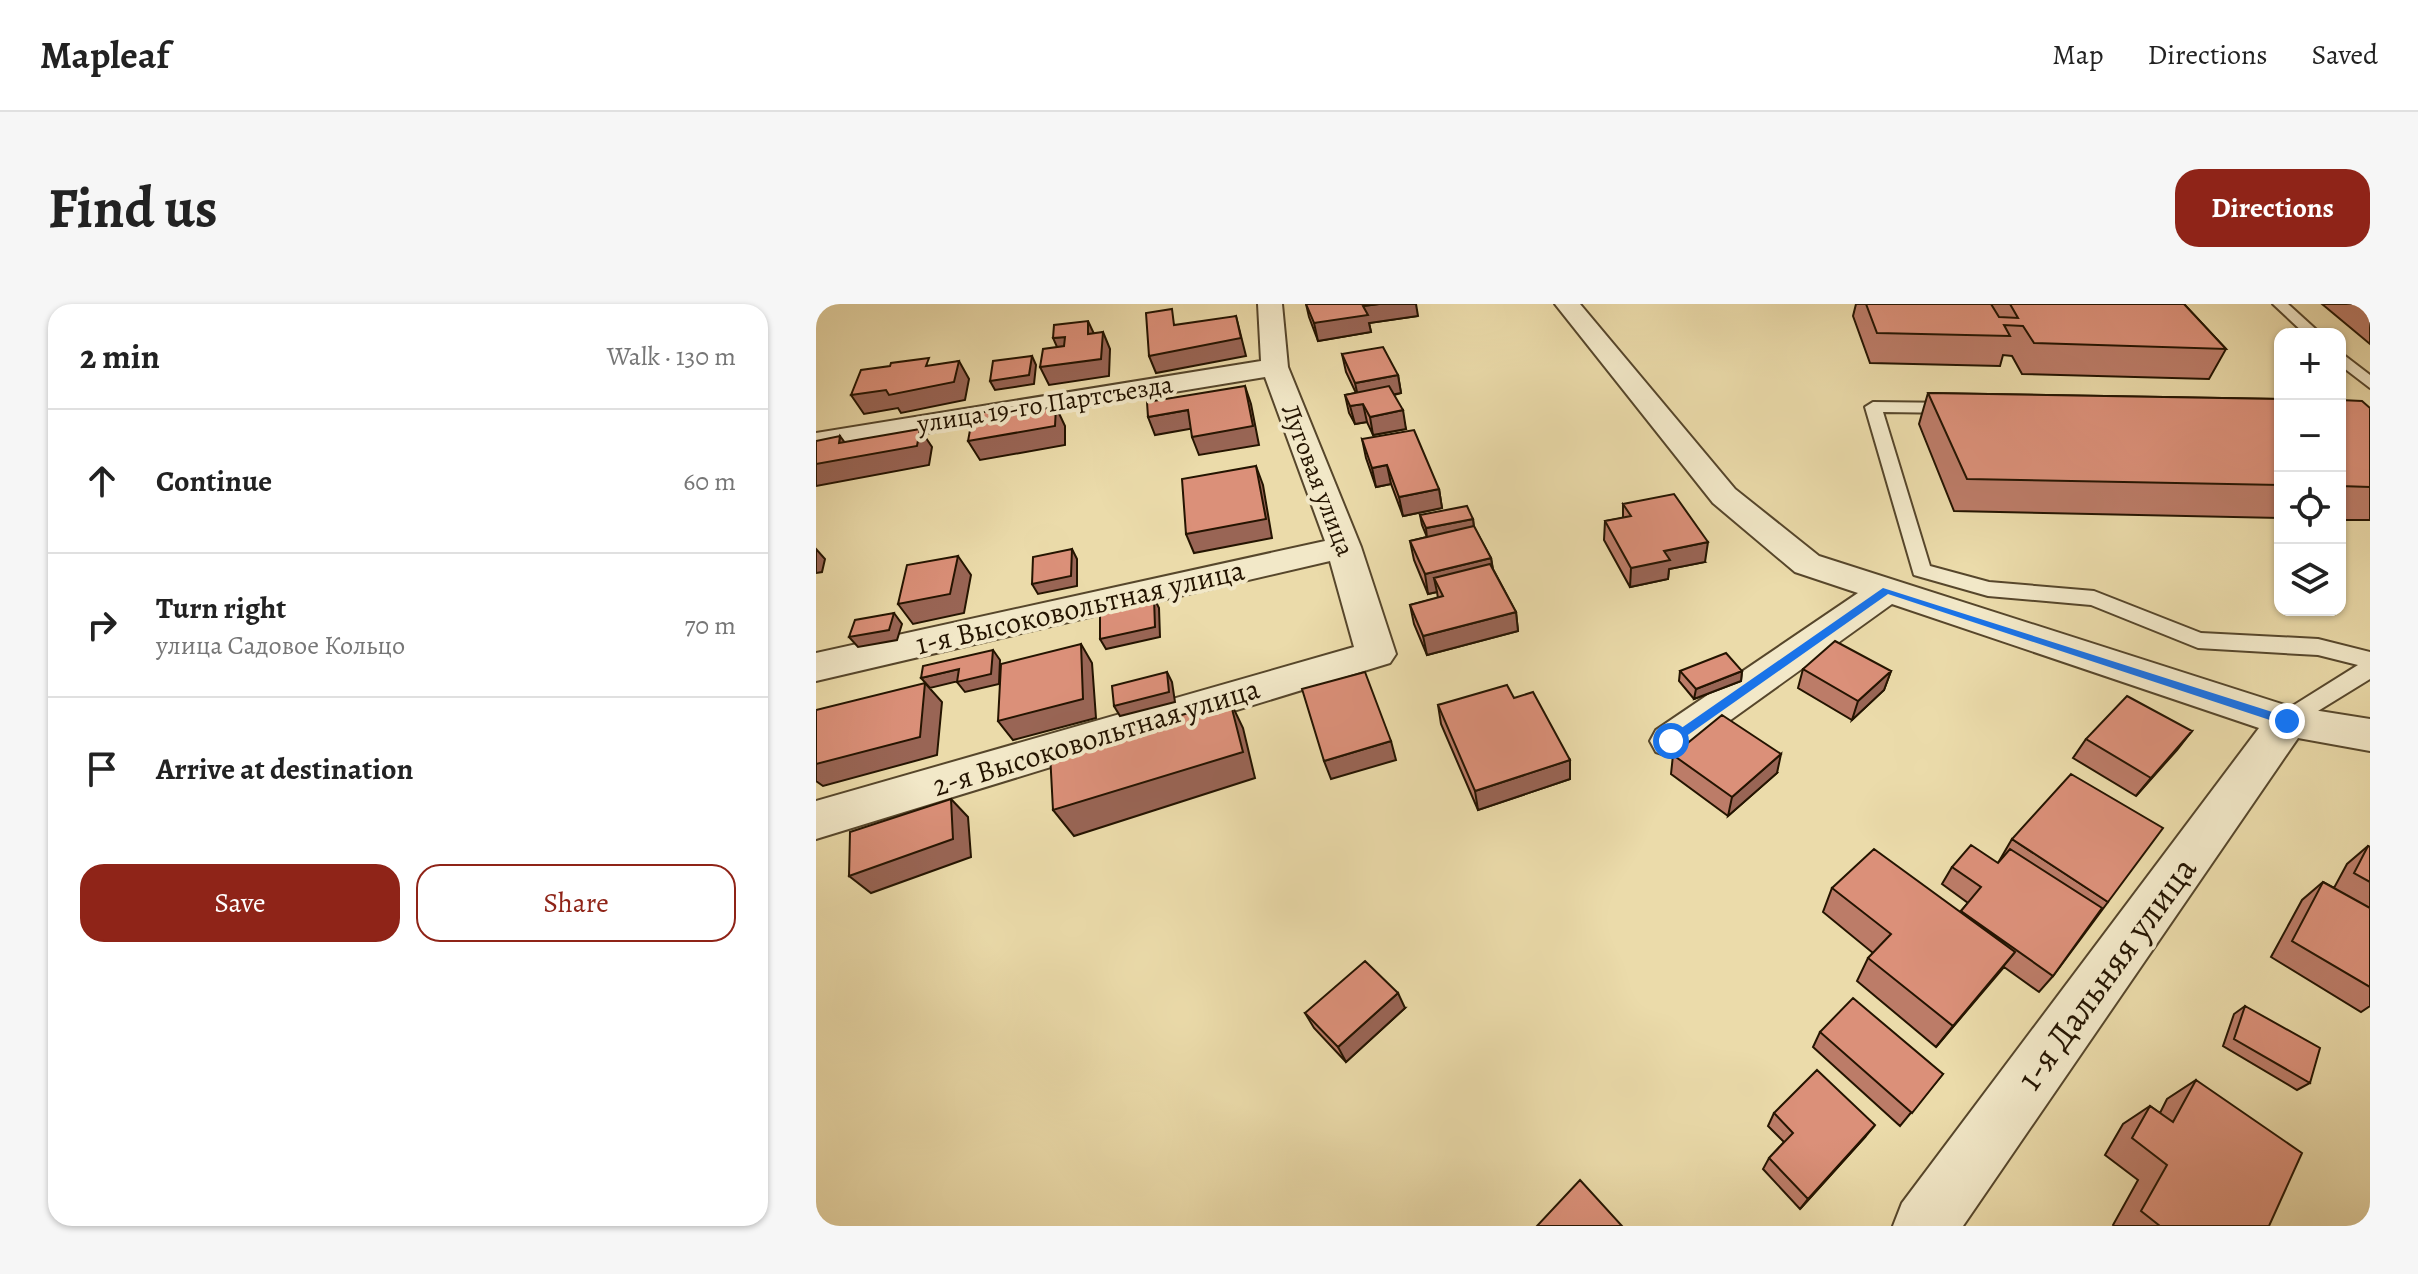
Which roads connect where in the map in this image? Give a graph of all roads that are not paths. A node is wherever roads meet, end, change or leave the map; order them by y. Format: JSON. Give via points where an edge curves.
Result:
{"nodes":[{"id":1,"x":1270,"y":304,"type":"edge"},
{"id":2,"x":1567,"y":304,"type":"edge"},
{"id":3,"x":2280,"y":304,"type":"edge"},
{"id":4,"x":2307,"y":328,"type":"edge"},
{"id":5,"x":2346,"y":362,"type":"edge"},
{"id":6,"x":1275,"y":367,"type":"junction"},
{"id":7,"x":2370,"y":383,"type":"edge"},
{"id":8,"x":1983,"y":409,"type":"edge"},
{"id":9,"x":816,"y":442,"type":"edge"},
{"id":10,"x":1344,"y":547,"type":"junction"},
{"id":11,"x":1887,"y":590,"type":"junction"},
{"id":12,"x":1376,"y":654,"type":"joint"},
{"id":13,"x":2370,"y":660,"type":"edge"},
{"id":14,"x":816,"y":667,"type":"edge"},
{"id":15,"x":2370,"y":668,"type":"edge"},
{"id":16,"x":2287,"y":721,"type":"junction"},
{"id":17,"x":2370,"y":735,"type":"edge"},
{"id":18,"x":1671,"y":741,"type":"dead end"},
{"id":19,"x":816,"y":820,"type":"edge"},
{"id":20,"x":1925,"y":1226,"type":"edge"}],
"edges":[{"from":1,"to":6,"type":"street","name":"Луговая улица"},
{"from":2,"to":11,"type":"street","via":[[1724,496],[1807,564]]},
{"from":3,"to":4,"type":"lane"},
{"from":5,"to":7,"type":"lane"},
{"from":6,"to":9,"type":"street","name":"улица 19-го Партсъезда"},
{"from":6,"to":10,"type":"street","name":"Луговая улица"},
{"from":8,"to":13,"type":"lane","via":[[1873,407],[1921,570],[1988,589],[2094,598],[2198,640],[2318,647]]},
{"from":10,"to":12,"type":"street","name":"Луговая улица"},
{"from":10,"to":14,"type":"street","name":"1-я Высоковольтная улица"},
{"from":11,"to":16,"type":"street"},
{"from":11,"to":18,"type":"street"},
{"from":12,"to":19,"type":"street","name":"2-я Высоковольтная улица"},
{"from":15,"to":16,"type":"lane"},
{"from":16,"to":17,"type":"street"},
{"from":16,"to":20,"type":"street","name":"1-я Дальняя улица"}]}
